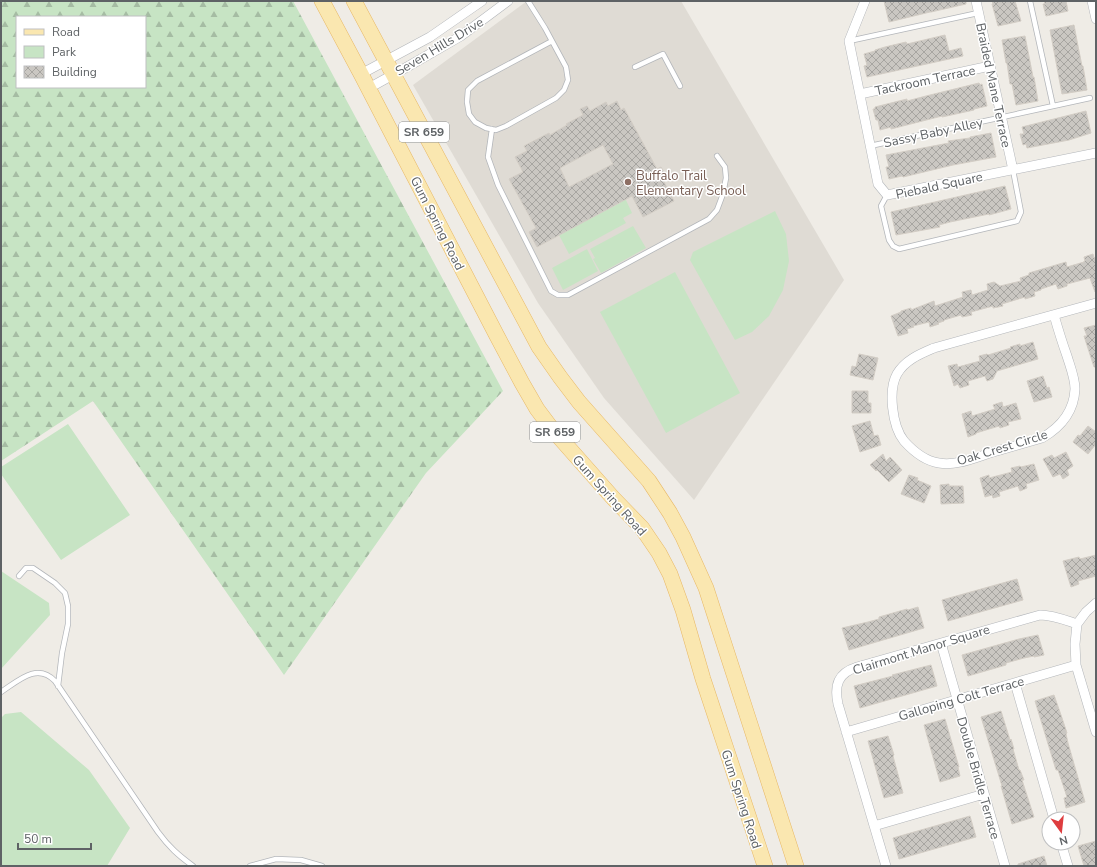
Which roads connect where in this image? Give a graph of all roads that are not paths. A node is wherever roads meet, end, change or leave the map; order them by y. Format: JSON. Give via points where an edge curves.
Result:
{"nodes":[{"id":1,"x":322,"y":1,"type":"edge"},
{"id":2,"x":354,"y":1,"type":"edge"},
{"id":3,"x":482,"y":1,"type":"edge"},
{"id":4,"x":508,"y":1,"type":"edge"},
{"id":5,"x":528,"y":1,"type":"edge"},
{"id":6,"x":865,"y":1,"type":"edge"},
{"id":7,"x":976,"y":1,"type":"edge"},
{"id":8,"x":1030,"y":1,"type":"edge"},
{"id":9,"x":1092,"y":1,"type":"edge"},
{"id":10,"x":978,"y":13,"type":"junction"},
{"id":11,"x":1096,"y":20,"type":"edge"},
{"id":12,"x":552,"y":41,"type":"junction"},
{"id":13,"x":849,"y":41,"type":"junction"},
{"id":14,"x":386,"y":60,"type":"junction"},
{"id":15,"x":990,"y":66,"type":"junction"},
{"id":16,"x":635,"y":67,"type":"dead end"},
{"id":17,"x":361,"y":74,"type":"junction"},
{"id":18,"x":393,"y":74,"type":"junction"},
{"id":19,"x":680,"y":86,"type":"dead end"},
{"id":20,"x":369,"y":88,"type":"junction"},
{"id":21,"x":860,"y":94,"type":"junction"},
{"id":22,"x":1090,"y":98,"type":"dead end"},
{"id":23,"x":1053,"y":106,"type":"junction"},
{"id":24,"x":1001,"y":117,"type":"junction"},
{"id":25,"x":492,"y":129,"type":"junction"},
{"id":26,"x":870,"y":146,"type":"junction"},
{"id":27,"x":1096,"y":153,"type":"edge"},
{"id":28,"x":717,"y":156,"type":"dead end"},
{"id":29,"x":1013,"y":170,"type":"junction"},
{"id":30,"x":887,"y":195,"type":"junction"},
{"id":31,"x":1096,"y":303,"type":"edge"},
{"id":32,"x":1054,"y":315,"type":"junction"},
{"id":33,"x":19,"y":576,"type":"dead end"},
{"id":34,"x":1096,"y":603,"type":"edge"},
{"id":35,"x":1078,"y":624,"type":"junction"},
{"id":36,"x":941,"y":643,"type":"junction"},
{"id":37,"x":1076,"y":665,"type":"junction"},
{"id":38,"x":1014,"y":683,"type":"junction"},
{"id":39,"x":58,"y":686,"type":"junction"},
{"id":40,"x":1,"y":692,"type":"edge"},
{"id":41,"x":956,"y":699,"type":"junction"},
{"id":42,"x":846,"y":732,"type":"junction"},
{"id":43,"x":1096,"y":732,"type":"edge"},
{"id":44,"x":984,"y":794,"type":"junction"},
{"id":45,"x":1052,"y":811,"type":"edge"},
{"id":46,"x":874,"y":826,"type":"junction"},
{"id":47,"x":1063,"y":851,"type":"edge"},
{"id":48,"x":194,"y":866,"type":"edge"},
{"id":49,"x":250,"y":866,"type":"edge"},
{"id":50,"x":322,"y":866,"type":"edge"},
{"id":51,"x":765,"y":866,"type":"edge"},
{"id":52,"x":796,"y":866,"type":"edge"},
{"id":53,"x":886,"y":866,"type":"edge"},
{"id":54,"x":1005,"y":866,"type":"edge"},
{"id":55,"x":1068,"y":866,"type":"edge"}],
"edges":[{"from":1,"to":17,"type":"main road","name":"Gum Spring Road","number":"SR 659"},
{"from":2,"to":14,"type":"main road","number":"SR 659"},
{"from":3,"to":14,"type":"street","name":"Seven Hills Drive","via":[[430,37]]},
{"from":4,"to":18,"type":"street","name":"Seven Hills Drive","via":[[461,36]]},
{"from":5,"to":12,"type":"lane"},
{"from":6,"to":13,"type":"street"},
{"from":7,"to":10,"type":"street","name":"Braided Mane Terrace"},
{"from":8,"to":23,"type":"lane"},
{"from":9,"to":11,"type":"street"},
{"from":10,"to":13,"type":"lane"},
{"from":10,"to":15,"type":"street","name":"Braided Mane Terrace"},
{"from":12,"to":25,"type":"lane","via":[[566,67],[568,80],[564,90],[556,98],[506,126]]},
{"from":12,"to":25,"type":"lane","via":[[476,81],[468,90],[469,114],[475,122]]},
{"from":13,"to":21,"type":"street","name":"Piebald Square"},
{"from":14,"to":17,"type":"street","name":"Seven Hills Drive"},
{"from":14,"to":18,"type":"main road","number":"SR 659"},
{"from":15,"to":21,"type":"street","name":"Tackroom Terrace"},
{"from":15,"to":24,"type":"street","name":"Braided Mane Terrace"},
{"from":16,"to":19,"type":"lane","via":[[663,54]]},
{"from":17,"to":20,"type":"main road","name":"Gum Spring Road","number":"SR 659"},
{"from":18,"to":20,"type":"street","name":"Seven Hills Drive"},
{"from":18,"to":52,"type":"main road","number":"SR 659","via":[[539,347],[579,402],[649,481],[683,537],[706,588]]},
{"from":20,"to":51,"type":"main road","name":"Gum Spring Road","number":"SR 659","via":[[537,409],[642,528],[670,574]]},
{"from":21,"to":26,"type":"street","name":"Piebald Square"},
{"from":22,"to":23,"type":"lane","name":"Sassy Baby Alley"},
{"from":23,"to":24,"type":"lane","name":"Sassy Baby Alley"},
{"from":24,"to":26,"type":"lane","name":"Sassy Baby Alley"},
{"from":24,"to":29,"type":"street","name":"Braided Mane Terrace"},
{"from":25,"to":28,"type":"lane","via":[[488,157],[498,186],[551,291],[558,295],[568,295],[709,219],[717,210],[726,178],[725,167]]},
{"from":26,"to":30,"type":"street","name":"Piebald Square","via":[[878,184]]},
{"from":27,"to":29,"type":"street","name":"Piebald Square"},
{"from":29,"to":30,"type":"street","name":"Piebald Square"},
{"from":29,"to":30,"type":"lane","via":[[1021,212],[1017,221],[899,249],[889,240],[881,206]]},
{"from":31,"to":32,"type":"street","name":"Oak Crest Circle"},
{"from":32,"to":32,"type":"street","name":"Oak Crest Circle","via":[[934,348],[918,354],[907,362],[897,374],[892,390],[897,426],[904,440],[924,458],[940,463],[954,463],[1042,438],[1052,432],[1064,420],[1072,406],[1075,388]]},
{"from":33,"to":39,"type":"lane","via":[[26,568],[33,568],[65,593],[68,624]]},
{"from":34,"to":35,"type":"street"},
{"from":35,"to":36,"type":"street","name":"Clairmont Manor Square","via":[[1058,617],[1040,615]]},
{"from":35,"to":37,"type":"street","via":[[1075,644]]},
{"from":36,"to":41,"type":"street","name":"Double Bridle Terrace"},
{"from":36,"to":42,"type":"street","name":"Clairmont Manor Square","via":[[850,669],[844,673],[837,683],[836,697]]},
{"from":37,"to":38,"type":"street","name":"Galloping Colt Terrace"},
{"from":37,"to":43,"type":"street"},
{"from":38,"to":41,"type":"street","name":"Galloping Colt Terrace"},
{"from":38,"to":45,"type":"street"},
{"from":39,"to":40,"type":"lane","via":[[50,675],[28,674]]},
{"from":39,"to":48,"type":"lane","via":[[161,837]]},
{"from":41,"to":42,"type":"street","name":"Galloping Colt Terrace"},
{"from":41,"to":44,"type":"street","name":"Double Bridle Terrace"},
{"from":42,"to":46,"type":"street","name":"Clairmont Manor Square"},
{"from":44,"to":46,"type":"street"},
{"from":44,"to":54,"type":"street","name":"Double Bridle Terrace"},
{"from":46,"to":53,"type":"street","name":"Clairmont Manor Square"},
{"from":47,"to":55,"type":"street"},
{"from":49,"to":50,"type":"lane","via":[[276,859],[301,860]]}]}
